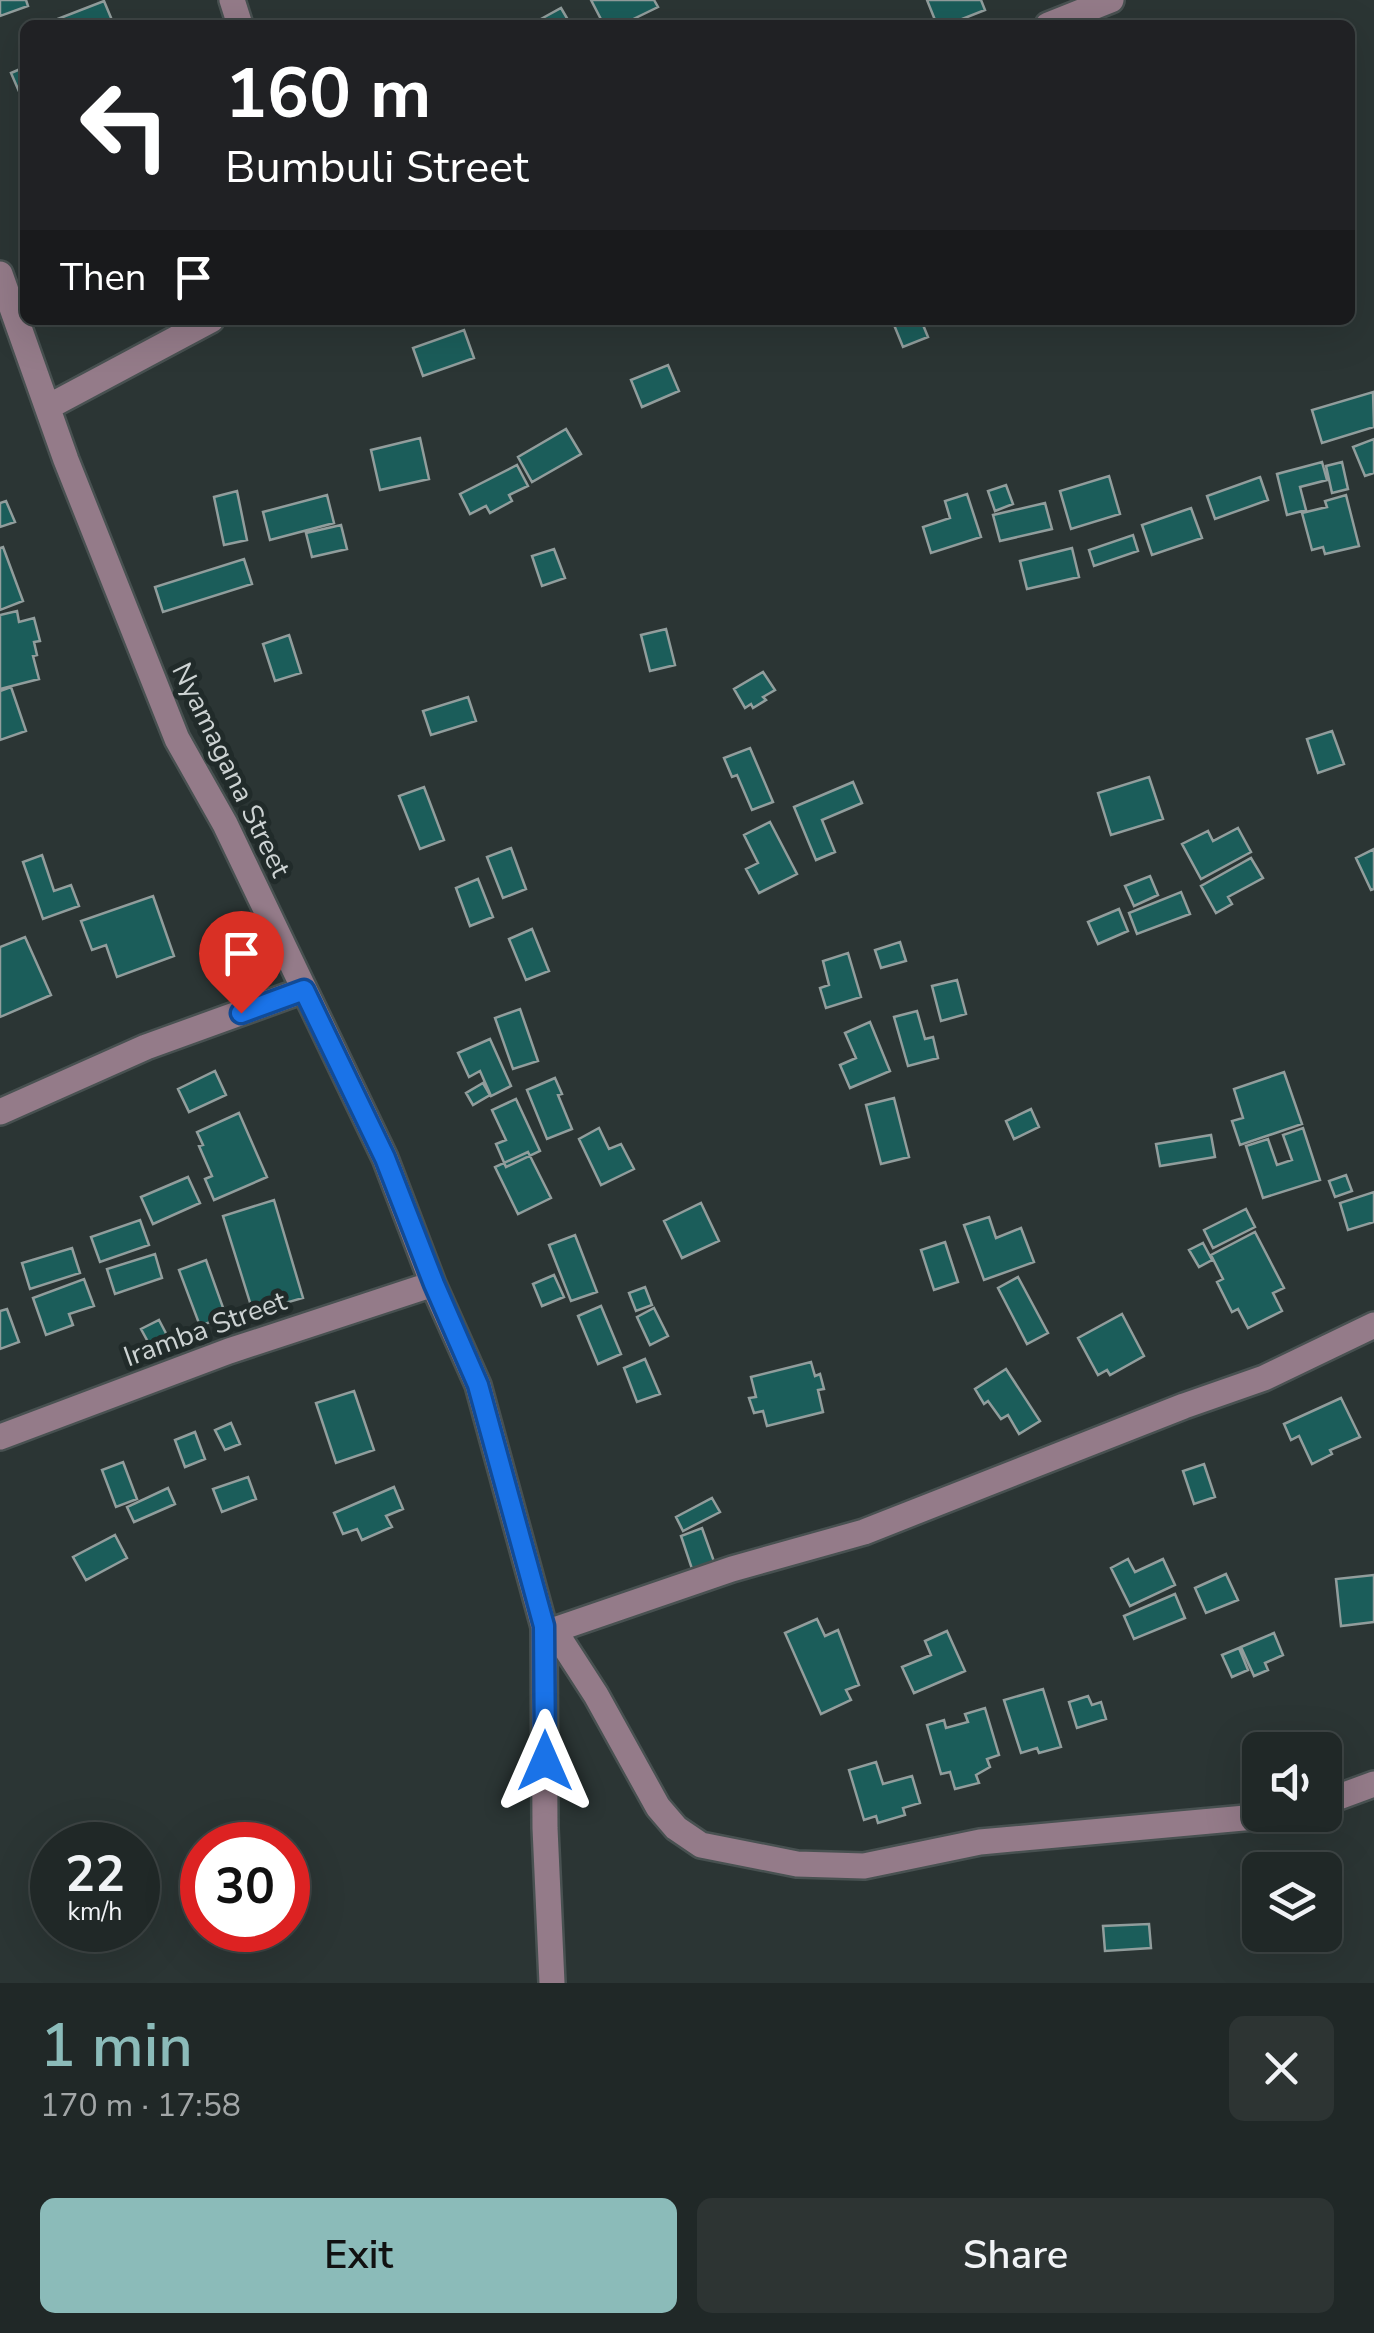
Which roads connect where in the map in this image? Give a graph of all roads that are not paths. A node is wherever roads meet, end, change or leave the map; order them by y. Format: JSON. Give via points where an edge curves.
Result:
{"nodes":[{"id":1,"x":1111,"y":0,"type":"edge"},
{"id":2,"x":1061,"y":20,"type":"edge"},
{"id":3,"x":0,"y":274,"type":"edge"},
{"id":4,"x":202,"y":325,"type":"edge"},
{"id":5,"x":48,"y":407,"type":"junction"},
{"id":6,"x":304,"y":990,"type":"junction"},
{"id":7,"x":0,"y":1112,"type":"edge"},
{"id":8,"x":434,"y":1284,"type":"junction"},
{"id":9,"x":1374,"y":1325,"type":"edge"},
{"id":10,"x":0,"y":1437,"type":"edge"},
{"id":11,"x":549,"y":1628,"type":"junction"},
{"id":12,"x":1374,"y":1784,"type":"edge"},
{"id":13,"x":1342,"y":1796,"type":"edge"},
{"id":14,"x":1242,"y":1818,"type":"edge"},
{"id":15,"x":552,"y":1983,"type":"edge"}],
"edges":[{"from":1,"to":2,"type":"street"},
{"from":3,"to":5,"type":"street","name":"Nyamagana Street"},
{"from":4,"to":5,"type":"street"},
{"from":5,"to":6,"type":"street","name":"Nyamagana Street","via":[[178,739]]},
{"from":6,"to":7,"type":"street","via":[[146,1048]]},
{"from":6,"to":8,"type":"street","name":"Nyamagana Street","via":[[385,1158]]},
{"from":8,"to":10,"type":"street","name":"Iramba Street"},
{"from":8,"to":11,"type":"street","name":"Nyamagana Street","via":[[478,1385]]},
{"from":9,"to":11,"type":"street","via":[[1264,1378],[864,1532]]},
{"from":11,"to":14,"type":"street","via":[[658,1807],[701,1845],[797,1864],[864,1866],[980,1842]]},
{"from":11,"to":15,"type":"street","name":"Nyamagana Street"},
{"from":12,"to":13,"type":"street"}]}
